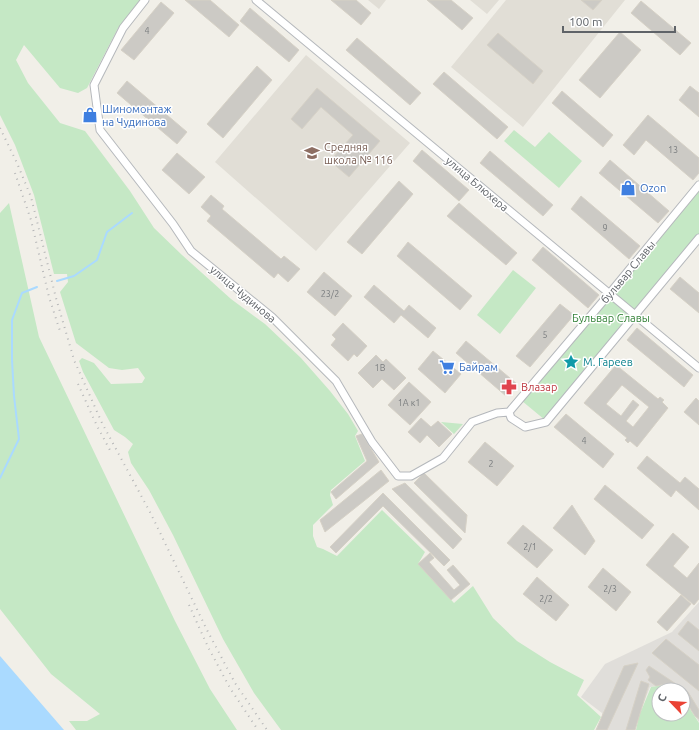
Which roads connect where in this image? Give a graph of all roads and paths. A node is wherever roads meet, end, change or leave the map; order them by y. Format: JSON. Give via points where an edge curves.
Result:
{"nodes":[{"id":1,"x":145,"y":0,"type":"edge"},
{"id":2,"x":256,"y":0,"type":"edge"},
{"id":3,"x":699,"y":185,"type":"edge"},
{"id":4,"x":699,"y":238,"type":"edge"},
{"id":5,"x":610,"y":293,"type":"junction"},
{"id":6,"x":636,"y":315,"type":"junction"},
{"id":7,"x":699,"y":368,"type":"edge"},
{"id":8,"x":509,"y":412,"type":"junction"}],
"edges":[{"from":1,"to":8,"type":"street","name":"улица Чудинова","via":[[123,28],[94,85],[100,130],[191,250],[272,317],[336,381],[372,442],[398,476],[411,476],[443,458],[472,422],[497,413]]},
{"from":2,"to":5,"type":"street","name":"улица Блюхера"},
{"from":3,"to":5,"type":"street","name":"бульвар Славы"},
{"from":4,"to":6,"type":"street"},
{"from":5,"to":6,"type":"street","name":"улица Блюхера"},
{"from":5,"to":8,"type":"street","name":"бульвар Славы"},
{"from":6,"to":7,"type":"street","name":"улица Блюхера"},
{"from":6,"to":8,"type":"street","via":[[546,422],[525,427],[511,418]]}]}
